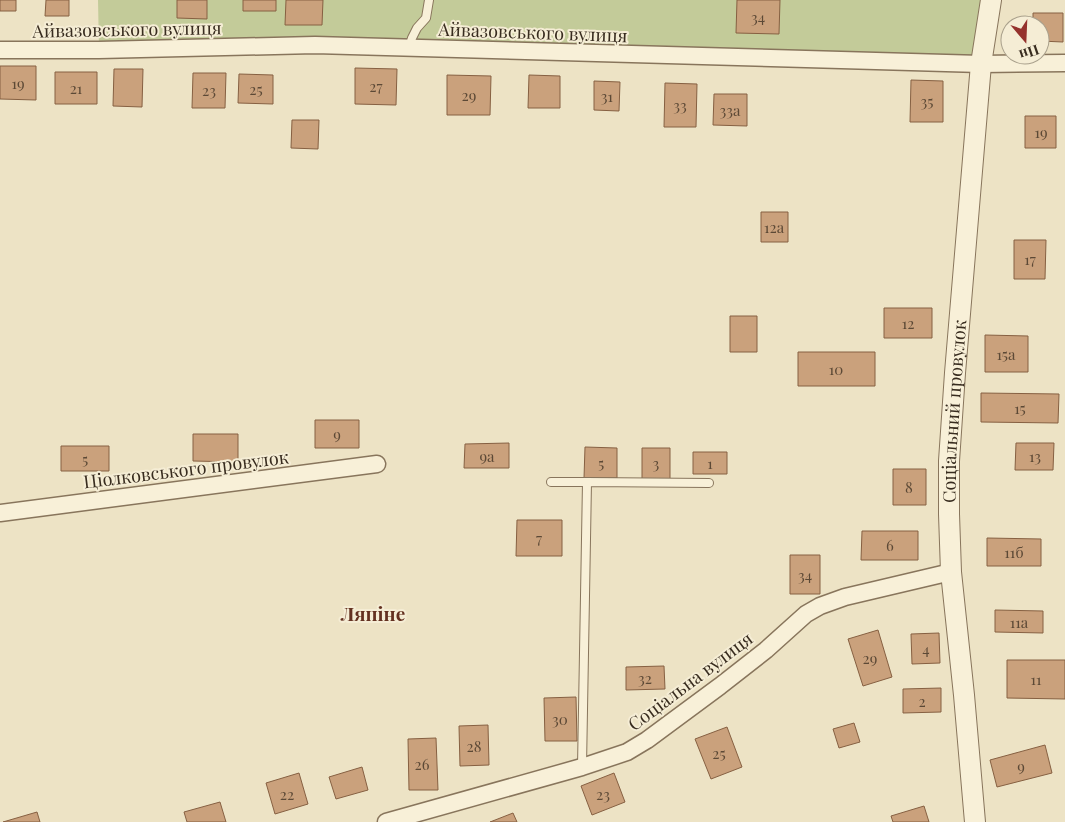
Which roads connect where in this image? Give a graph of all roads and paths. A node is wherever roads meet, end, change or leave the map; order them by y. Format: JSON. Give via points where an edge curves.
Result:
{"nodes":[{"id":1,"x":429,"y":0,"type":"edge"},
{"id":2,"x":991,"y":0,"type":"edge"},
{"id":3,"x":409,"y":48,"type":"junction"},
{"id":4,"x":0,"y":50,"type":"edge"},
{"id":5,"x":1065,"y":63,"type":"edge"},
{"id":6,"x":981,"y":64,"type":"junction"},
{"id":7,"x":377,"y":464,"type":"dead end"},
{"id":8,"x":551,"y":482,"type":"dead end"},
{"id":9,"x":587,"y":482,"type":"junction"},
{"id":10,"x":709,"y":483,"type":"dead end"},
{"id":11,"x":0,"y":513,"type":"edge"},
{"id":12,"x":951,"y":572,"type":"junction"},
{"id":13,"x":582,"y":767,"type":"junction"},
{"id":14,"x":386,"y":822,"type":"edge"},
{"id":15,"x":975,"y":822,"type":"edge"}],
"edges":[{"from":1,"to":3,"type":"lane","via":[[426,18],[417,28]]},
{"from":2,"to":6,"type":"street","name":"Соціальний провулок"},
{"from":3,"to":4,"type":"street","name":"Айвазовського вулиця","via":[[316,45]]},
{"from":3,"to":6,"type":"street","name":"Айвазовського вулиця"},
{"from":5,"to":6,"type":"street","name":"Айвазовського вулиця"},
{"from":6,"to":12,"type":"street","name":"Соціальний провулок","via":[[949,461]]},
{"from":7,"to":11,"type":"street","name":"Ціолковського провулок"},
{"from":8,"to":9,"type":"lane"},
{"from":9,"to":10,"type":"lane"},
{"from":9,"to":13,"type":"lane"},
{"from":12,"to":13,"type":"street","name":"Соціальна вулиця","via":[[820,606],[647,740],[626,752]]},
{"from":12,"to":15,"type":"street","name":"Соціальний провулок"},
{"from":13,"to":14,"type":"street","name":"Соціальна вулиця"}]}
